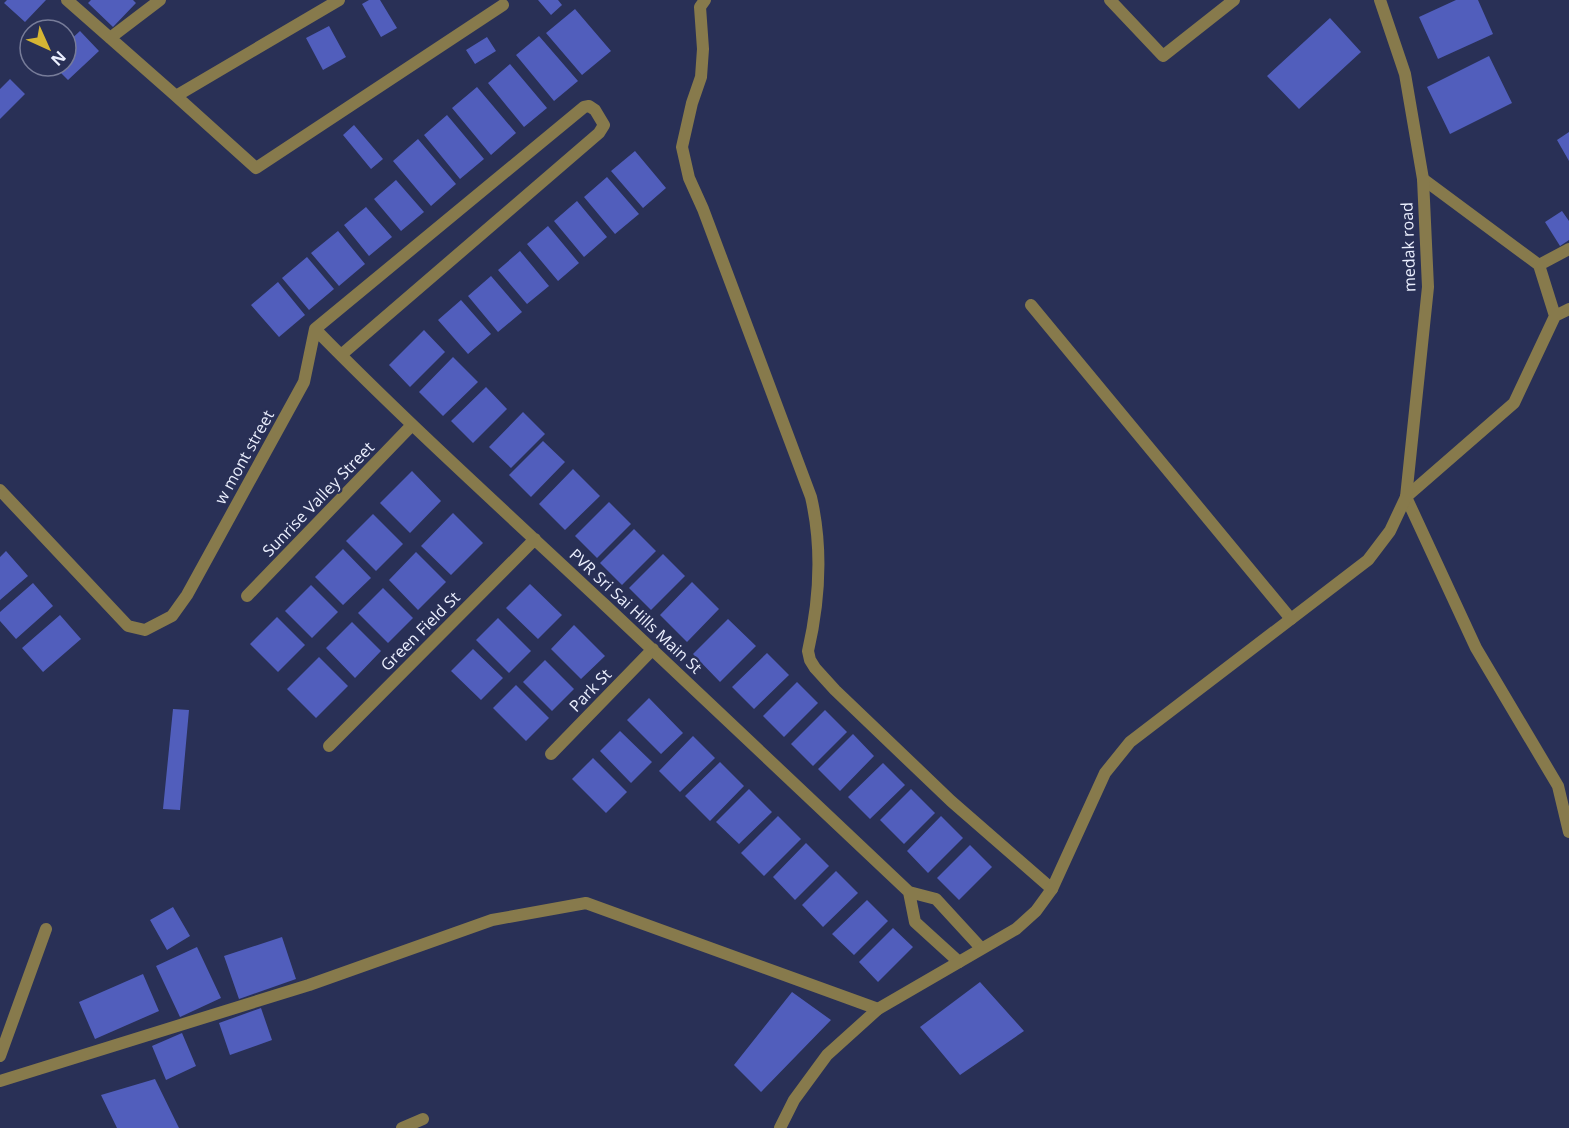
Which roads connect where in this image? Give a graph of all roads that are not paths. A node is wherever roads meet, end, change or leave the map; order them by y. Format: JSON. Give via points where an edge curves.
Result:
{"nodes":[{"id":1,"x":160,"y":0,"type":"edge"},
{"id":2,"x":339,"y":0,"type":"edge"},
{"id":3,"x":705,"y":0,"type":"edge"},
{"id":4,"x":1110,"y":0,"type":"edge"},
{"id":5,"x":1234,"y":0,"type":"edge"},
{"id":6,"x":1380,"y":0,"type":"edge"},
{"id":7,"x":72,"y":2,"type":"edge"},
{"id":8,"x":503,"y":5,"type":"dead end"},
{"id":9,"x":110,"y":38,"type":"junction"},
{"id":10,"x":176,"y":96,"type":"junction"},
{"id":11,"x":1423,"y":179,"type":"junction"},
{"id":12,"x":1569,"y":249,"type":"edge"},
{"id":13,"x":1539,"y":265,"type":"junction"},
{"id":14,"x":1031,"y":305,"type":"dead end"},
{"id":15,"x":1569,"y":309,"type":"edge"},
{"id":16,"x":1555,"y":316,"type":"junction"},
{"id":17,"x":315,"y":329,"type":"junction"},
{"id":18,"x":341,"y":356,"type":"junction"},
{"id":19,"x":412,"y":425,"type":"junction"},
{"id":20,"x":0,"y":490,"type":"edge"},
{"id":21,"x":1406,"y":497,"type":"junction"},
{"id":22,"x":535,"y":539,"type":"junction"},
{"id":23,"x":247,"y":596,"type":"dead end"},
{"id":24,"x":1291,"y":619,"type":"junction"},
{"id":25,"x":653,"y":649,"type":"junction"},
{"id":26,"x":328,"y":746,"type":"dead end"},
{"id":27,"x":551,"y":754,"type":"dead end"},
{"id":28,"x":1569,"y":832,"type":"edge"},
{"id":29,"x":1052,"y":889,"type":"junction"},
{"id":30,"x":909,"y":892,"type":"junction"},
{"id":31,"x":46,"y":928,"type":"dead end"},
{"id":32,"x":981,"y":948,"type":"junction"},
{"id":33,"x":959,"y":962,"type":"junction"},
{"id":34,"x":878,"y":1009,"type":"junction"},
{"id":35,"x":0,"y":1056,"type":"edge"},
{"id":36,"x":0,"y":1081,"type":"edge"},
{"id":37,"x":423,"y":1119,"type":"dead end"},
{"id":38,"x":402,"y":1128,"type":"edge"},
{"id":39,"x":780,"y":1128,"type":"edge"}],
"edges":[{"from":1,"to":9,"type":"street"},
{"from":2,"to":10,"type":"street"},
{"from":3,"to":29,"type":"street","via":[[700,7],[701,77],[682,147],[689,178],[811,497],[820,580],[808,651],[810,660],[835,690],[951,801]]},
{"from":4,"to":5,"type":"street","via":[[1163,56]]},
{"from":6,"to":11,"type":"street","name":"medak road","via":[[1405,74]]},
{"from":7,"to":9,"type":"street"},
{"from":8,"to":10,"type":"street","via":[[256,168]]},
{"from":9,"to":10,"type":"street"},
{"from":11,"to":13,"type":"street"},
{"from":11,"to":21,"type":"street","name":"medak road","via":[[1428,287]]},
{"from":12,"to":13,"type":"street"},
{"from":13,"to":16,"type":"street"},
{"from":14,"to":24,"type":"street"},
{"from":15,"to":16,"type":"street"},
{"from":16,"to":21,"type":"street","via":[[1514,403]]},
{"from":17,"to":18,"type":"street","name":"PVR Sri Sai Hills Main St"},
{"from":17,"to":18,"type":"street","via":[[584,107],[595,110],[604,125],[599,133]]},
{"from":17,"to":20,"type":"street","name":"w mont street","via":[[304,382],[187,596],[172,616],[145,630],[128,626]]},
{"from":18,"to":19,"type":"street","name":"PVR Sri Sai Hills Main St"},
{"from":19,"to":22,"type":"street","name":"PVR Sri Sai Hills Main St"},
{"from":19,"to":23,"type":"street","name":"Sunrise Valley Street"},
{"from":21,"to":24,"type":"street","via":[[1390,531],[1368,560]]},
{"from":21,"to":28,"type":"street","via":[[1476,648],[1558,786]]},
{"from":22,"to":25,"type":"street","name":"PVR Sri Sai Hills Main St"},
{"from":22,"to":26,"type":"street","name":"Green Field St"},
{"from":24,"to":29,"type":"street","via":[[1130,742],[1105,773]]},
{"from":25,"to":27,"type":"street","name":"Park St"},
{"from":25,"to":30,"type":"street","name":"PVR Sri Sai Hills Main St"},
{"from":29,"to":32,"type":"street","via":[[1016,929]]},
{"from":30,"to":32,"type":"street","name":"PVR Sri Sai Hills Main St","via":[[936,899]]},
{"from":30,"to":33,"type":"street","via":[[915,922]]},
{"from":31,"to":35,"type":"street"},
{"from":32,"to":33,"type":"street"},
{"from":33,"to":34,"type":"street"},
{"from":34,"to":36,"type":"street","via":[[586,903],[492,920],[309,985]]},
{"from":34,"to":39,"type":"street","via":[[827,1055],[794,1100]]},
{"from":37,"to":38,"type":"street"}]}
